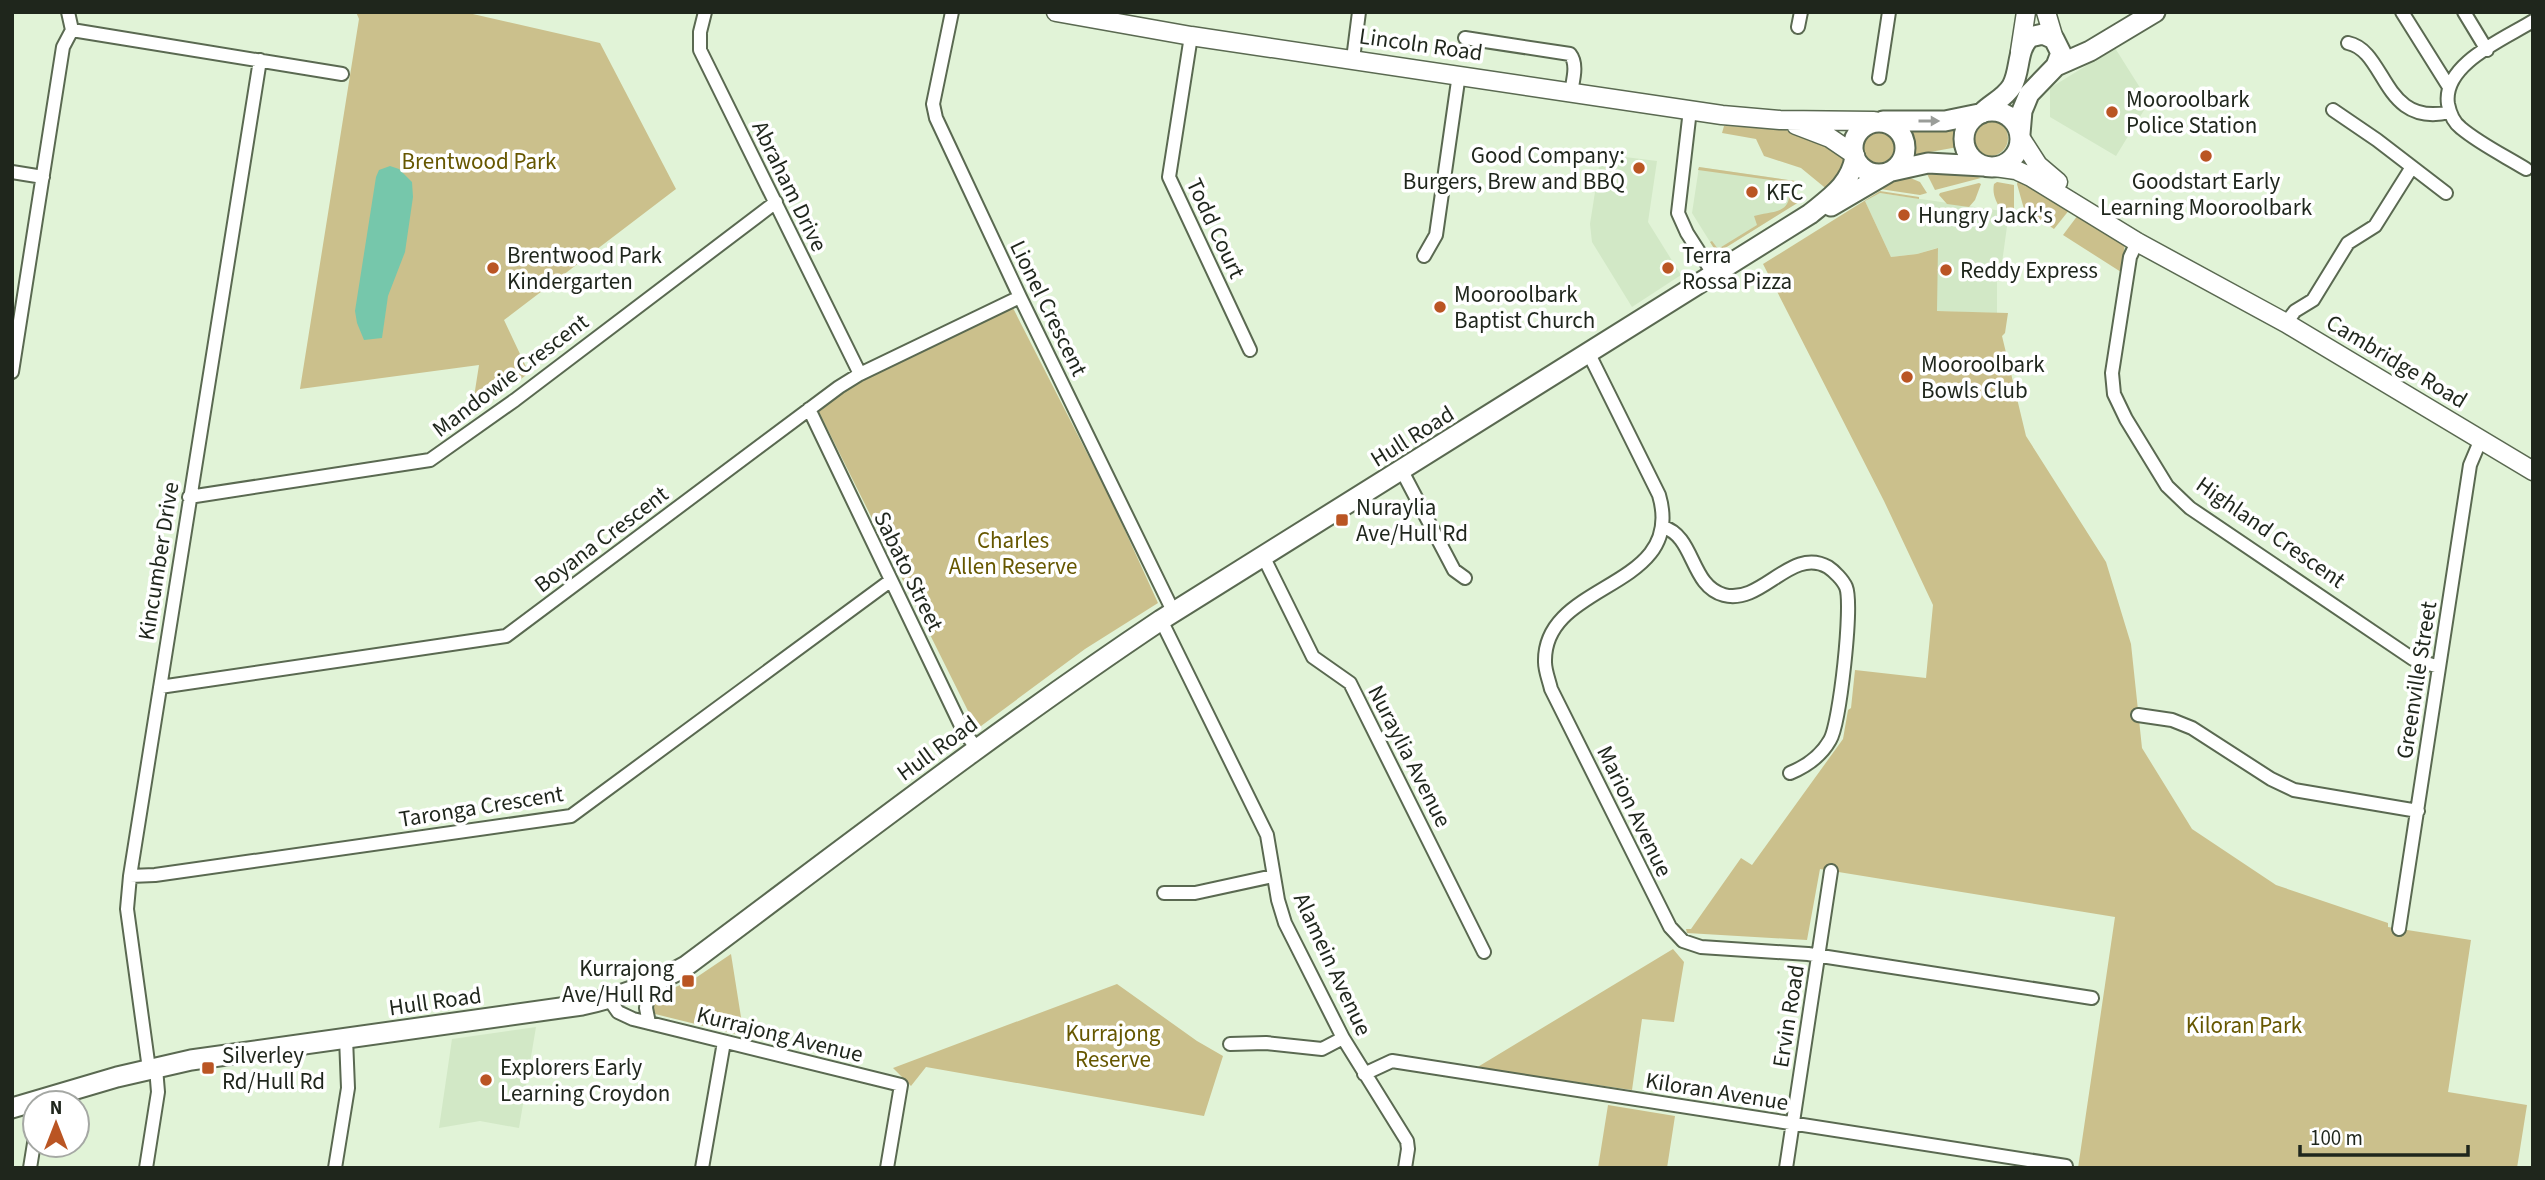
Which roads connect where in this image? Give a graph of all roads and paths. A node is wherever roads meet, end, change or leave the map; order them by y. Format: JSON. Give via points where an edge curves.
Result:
{"nodes":[{"id":1,"x":68,"y":12,"type":"edge"},
{"id":2,"x":705,"y":12,"type":"edge"},
{"id":3,"x":953,"y":12,"type":"edge"},
{"id":4,"x":1056,"y":12,"type":"edge"},
{"id":5,"x":1359,"y":12,"type":"edge"},
{"id":6,"x":1801,"y":12,"type":"edge"},
{"id":7,"x":1889,"y":12,"type":"edge"},
{"id":8,"x":2026,"y":12,"type":"edge"},
{"id":9,"x":2046,"y":12,"type":"edge"},
{"id":10,"x":2127,"y":12,"type":"edge"},
{"id":11,"x":2155,"y":12,"type":"edge"},
{"id":12,"x":2402,"y":12,"type":"edge"},
{"id":13,"x":2464,"y":12,"type":"edge"},
{"id":14,"x":2526,"y":12,"type":"edge"},
{"id":15,"x":1114,"y":18,"type":"edge"},
{"id":16,"x":2533,"y":21,"type":"edge"},
{"id":17,"x":1798,"y":27,"type":"dead end"},
{"id":18,"x":72,"y":30,"type":"junction"},
{"id":19,"x":1191,"y":36,"type":"junction"},
{"id":20,"x":1465,"y":38,"type":"dead end"},
{"id":21,"x":2097,"y":39,"type":"junction"},
{"id":22,"x":2055,"y":40,"type":"junction"},
{"id":23,"x":2348,"y":43,"type":"dead end"},
{"id":24,"x":2487,"y":50,"type":"junction"},
{"id":25,"x":2020,"y":52,"type":"junction"},
{"id":26,"x":1353,"y":59,"type":"junction"},
{"id":27,"x":260,"y":60,"type":"junction"},
{"id":28,"x":2054,"y":68,"type":"junction"},
{"id":29,"x":342,"y":74,"type":"dead end"},
{"id":30,"x":1459,"y":75,"type":"junction"},
{"id":31,"x":1880,"y":78,"type":"dead end"},
{"id":32,"x":2449,"y":87,"type":"junction"},
{"id":33,"x":1571,"y":92,"type":"junction"},
{"id":34,"x":1690,"y":110,"type":"junction"},
{"id":35,"x":2333,"y":110,"type":"dead end"},
{"id":36,"x":2450,"y":112,"type":"junction"},
{"id":37,"x":1980,"y":113,"type":"junction"},
{"id":38,"x":1780,"y":120,"type":"junction"},
{"id":39,"x":1876,"y":121,"type":"junction"},
{"id":40,"x":2020,"y":135,"type":"junction"},
{"id":41,"x":1855,"y":156,"type":"junction"},
{"id":42,"x":1991,"y":167,"type":"junction"},
{"id":43,"x":2412,"y":167,"type":"junction"},
{"id":44,"x":2526,"y":169,"type":"dead end"},
{"id":45,"x":1890,"y":172,"type":"junction"},
{"id":46,"x":12,"y":173,"type":"edge"},
{"id":47,"x":43,"y":177,"type":"junction"},
{"id":48,"x":2446,"y":193,"type":"dead end"},
{"id":49,"x":2080,"y":200,"type":"junction"},
{"id":50,"x":776,"y":202,"type":"junction"},
{"id":51,"x":1810,"y":214,"type":"junction"},
{"id":52,"x":2140,"y":237,"type":"junction"},
{"id":53,"x":1424,"y":256,"type":"dead end"},
{"id":54,"x":1714,"y":275,"type":"junction"},
{"id":55,"x":1020,"y":297,"type":"junction"},
{"id":56,"x":2286,"y":323,"type":"junction"},
{"id":57,"x":1250,"y":350,"type":"dead end"},
{"id":58,"x":1589,"y":354,"type":"junction"},
{"id":59,"x":12,"y":372,"type":"edge"},
{"id":60,"x":860,"y":374,"type":"junction"},
{"id":61,"x":809,"y":409,"type":"junction"},
{"id":62,"x":2481,"y":439,"type":"junction"},
{"id":63,"x":1402,"y":471,"type":"junction"},
{"id":64,"x":2533,"y":471,"type":"edge"},
{"id":65,"x":189,"y":497,"type":"junction"},
{"id":66,"x":1663,"y":527,"type":"junction"},
{"id":67,"x":1263,"y":556,"type":"junction"},
{"id":68,"x":1465,"y":578,"type":"dead end"},
{"id":69,"x":890,"y":581,"type":"junction"},
{"id":70,"x":1167,"y":615,"type":"junction"},
{"id":71,"x":2439,"y":667,"type":"junction"},
{"id":72,"x":160,"y":687,"type":"junction"},
{"id":73,"x":2138,"y":715,"type":"dead end"},
{"id":74,"x":976,"y":749,"type":"junction"},
{"id":75,"x":1790,"y":773,"type":"dead end"},
{"id":76,"x":2418,"y":811,"type":"junction"},
{"id":77,"x":1831,"y":871,"type":"dead end"},
{"id":78,"x":131,"y":876,"type":"junction"},
{"id":79,"x":1273,"y":876,"type":"junction"},
{"id":80,"x":1164,"y":892,"type":"dead end"},
{"id":81,"x":2399,"y":929,"type":"dead end"},
{"id":82,"x":1484,"y":951,"type":"dead end"},
{"id":83,"x":1818,"y":956,"type":"junction"},
{"id":84,"x":649,"y":986,"type":"junction"},
{"id":85,"x":2092,"y":998,"type":"dead end"},
{"id":86,"x":609,"y":999,"type":"junction"},
{"id":87,"x":649,"y":1023,"type":"junction"},
{"id":88,"x":346,"y":1038,"type":"junction"},
{"id":89,"x":1343,"y":1038,"type":"junction"},
{"id":90,"x":724,"y":1042,"type":"junction"},
{"id":91,"x":1230,"y":1044,"type":"dead end"},
{"id":92,"x":153,"y":1068,"type":"junction"},
{"id":93,"x":1364,"y":1074,"type":"junction"},
{"id":94,"x":87,"y":1089,"type":"edge"},
{"id":95,"x":1793,"y":1124,"type":"junction"},
{"id":96,"x":2066,"y":1166,"type":"edge"},
{"id":97,"x":146,"y":1168,"type":"edge"},
{"id":98,"x":335,"y":1168,"type":"edge"},
{"id":99,"x":702,"y":1168,"type":"edge"},
{"id":100,"x":887,"y":1168,"type":"edge"},
{"id":101,"x":1405,"y":1168,"type":"edge"},
{"id":102,"x":1786,"y":1168,"type":"edge"}],
"edges":[{"from":1,"to":18,"type":"street"},
{"from":2,"to":50,"type":"street","name":"Abraham Drive","via":[[700,50]]},
{"from":3,"to":55,"type":"street","name":"Lionel Crescent","via":[[933,104],[936,118]]},
{"from":4,"to":15,"type":"main road","name":"Lincoln Road"},
{"from":5,"to":26,"type":"street"},
{"from":6,"to":17,"type":"street"},
{"from":7,"to":31,"type":"street"},
{"from":8,"to":25,"type":"main road"},
{"from":9,"to":22,"type":"main road"},
{"from":10,"to":21,"type":"main road"},
{"from":11,"to":21,"type":"main road"},
{"from":12,"to":32,"type":"street"},
{"from":13,"to":24,"type":"street"},
{"from":14,"to":16,"type":"street"},
{"from":15,"to":19,"type":"main road","name":"Lincoln Road"},
{"from":16,"to":24,"type":"street"},
{"from":18,"to":27,"type":"street"},
{"from":18,"to":47,"type":"street","via":[[63,47]]},
{"from":19,"to":26,"type":"main road","name":"Lincoln Road"},
{"from":19,"to":57,"type":"street","name":"Todd Court","via":[[1170,177]]},
{"from":20,"to":33,"type":"street","name":"Lincoln Road","via":[[1570,54],[1574,58]]},
{"from":21,"to":22,"type":"main road"},
{"from":21,"to":28,"type":"main road"},
{"from":22,"to":25,"type":"main road","via":[[2043,34],[2033,36]]},
{"from":22,"to":28,"type":"main road","via":[[2060,53]]},
{"from":23,"to":36,"type":"street","via":[[2366,51],[2388,88],[2414,110],[2425,115]]},
{"from":24,"to":32,"type":"street","via":[[2462,66]]},
{"from":25,"to":28,"type":"main road","via":[[2029,69]]},
{"from":25,"to":37,"type":"main road","via":[[2011,88]]},
{"from":26,"to":30,"type":"main road","name":"Lincoln Road"},
{"from":27,"to":29,"type":"street"},
{"from":27,"to":65,"type":"street","name":"Kincumber Drive"},
{"from":28,"to":40,"type":"main road","via":[[2029,94]]},
{"from":30,"to":33,"type":"main road","name":"Lincoln Road"},
{"from":30,"to":53,"type":"street","via":[[1436,234]]},
{"from":32,"to":36,"type":"street"},
{"from":33,"to":34,"type":"main road","name":"Lincoln Road"},
{"from":34,"to":38,"type":"main road","name":"Lincoln Road"},
{"from":34,"to":54,"type":"street","via":[[1678,212]]},
{"from":35,"to":43,"type":"street"},
{"from":36,"to":44,"type":"street","via":[[2460,127]]},
{"from":39,"to":37,"type":"main road","one_way":true,"via":[[1945,121]]},
{"from":37,"to":40,"type":"main road","via":[[2006,114]]},
{"from":37,"to":42,"type":"main road","via":[[1966,127],[1964,140],[1971,158]]},
{"from":38,"to":39,"type":"main road","name":"Lincoln Road"},
{"from":38,"to":41,"type":"main road","name":"Lincoln Road","via":[[1818,132]]},
{"from":39,"to":41,"type":"main road","via":[[1859,131]]},
{"from":39,"to":45,"type":"main road","via":[[1896,130],[1905,144],[1904,158]]},
{"from":40,"to":42,"type":"main road","via":[[2013,157]]},
{"from":40,"to":49,"type":"main road","name":"Cambridge Road","via":[[2045,173]]},
{"from":41,"to":45,"type":"main road","via":[[1868,171]]},
{"from":41,"to":51,"type":"main road","name":"Hull Road","via":[[1842,188]]},
{"from":42,"to":45,"type":"main road","name":"Hull Road","via":[[1928,163]]},
{"from":42,"to":49,"type":"main road","name":"Cambridge Road","via":[[2021,172]]},
{"from":43,"to":48,"type":"street"},
{"from":43,"to":56,"type":"street","via":[[2375,226],[2347,243],[2313,300]]},
{"from":45,"to":51,"type":"main road","name":"Hull Road","via":[[1836,205]]},
{"from":46,"to":47,"type":"street"},
{"from":47,"to":59,"type":"street"},
{"from":49,"to":52,"type":"main road","name":"Cambridge Road"},
{"from":50,"to":60,"type":"street","name":"Abraham Drive"},
{"from":50,"to":65,"type":"street","name":"Mandowie Crescent","via":[[430,460]]},
{"from":51,"to":54,"type":"main road","name":"Hull Road"},
{"from":52,"to":56,"type":"main road","name":"Cambridge Road"},
{"from":52,"to":71,"type":"street","name":"Highland Crescent","via":[[2130,257],[2112,383],[2119,408],[2167,486],[2190,508],[2413,659]]},
{"from":54,"to":58,"type":"main road","name":"Hull Road"},
{"from":55,"to":60,"type":"street","name":"Boyana Crescent"},
{"from":55,"to":70,"type":"street","name":"Lionel Crescent"},
{"from":56,"to":62,"type":"main road","name":"Cambridge Road"},
{"from":58,"to":63,"type":"main road","name":"Hull Road"},
{"from":58,"to":66,"type":"street","via":[[1659,495]]},
{"from":60,"to":61,"type":"street","name":"Boyana Crescent"},
{"from":61,"to":69,"type":"street","name":"Sabato Street"},
{"from":61,"to":72,"type":"street","name":"Boyana Crescent","via":[[506,636]]},
{"from":62,"to":64,"type":"main road","name":"Cambridge Road"},
{"from":62,"to":71,"type":"street","name":"Greenville Street","via":[[2470,465]]},
{"from":63,"to":67,"type":"main road","name":"Hull Road"},
{"from":63,"to":68,"type":"street","via":[[1454,569]]},
{"from":65,"to":72,"type":"street","name":"Kincumber Drive"},
{"from":66,"to":75,"type":"street","via":[[1675,532],[1706,585],[1723,595],[1749,594],[1791,568],[1810,563],[1828,568],[1845,585],[1848,606],[1837,723],[1825,749]]},
{"from":66,"to":83,"type":"street","name":"Marion Avenue","via":[[1642,565],[1559,621],[1547,644],[1545,664],[1551,689],[1670,926],[1683,942]]},
{"from":67,"to":70,"type":"main road","name":"Hull Road"},
{"from":67,"to":82,"type":"street","name":"Nuraylia Avenue","via":[[1313,657],[1350,684]]},
{"from":69,"to":74,"type":"street","name":"Sabato Street"},
{"from":69,"to":78,"type":"street","name":"Taronga Crescent","via":[[571,816]]},
{"from":70,"to":74,"type":"main road","name":"Hull Road"},
{"from":70,"to":79,"type":"street","name":"Alamein Avenue","via":[[1266,835]]},
{"from":71,"to":76,"type":"street","name":"Greenville Street"},
{"from":72,"to":78,"type":"street","name":"Kincumber Drive"},
{"from":73,"to":76,"type":"street","via":[[2192,727],[2294,790]]},
{"from":74,"to":84,"type":"main road","name":"Hull Road","via":[[686,967]]},
{"from":76,"to":81,"type":"street","name":"Greenville Street"},
{"from":77,"to":83,"type":"street","name":"Ervin Road"},
{"from":78,"to":92,"type":"street","name":"Kincumber Drive","via":[[127,909]]},
{"from":79,"to":80,"type":"street","via":[[1195,893]]},
{"from":79,"to":89,"type":"street","name":"Alamein Avenue","via":[[1285,923]]},
{"from":83,"to":85,"type":"street","name":"Marion Avenue"},
{"from":83,"to":95,"type":"street","name":"Ervin Road"},
{"from":84,"to":86,"type":"main road","name":"Hull Road"},
{"from":84,"to":87,"type":"street"},
{"from":86,"to":87,"type":"street","name":"Kurrajong Avenue","via":[[618,1012]]},
{"from":86,"to":88,"type":"main road","name":"Hull Road"},
{"from":87,"to":90,"type":"street","name":"Kurrajong Avenue"},
{"from":88,"to":92,"type":"main road","name":"Hull Road"},
{"from":88,"to":98,"type":"street","via":[[349,1075]]},
{"from":89,"to":91,"type":"street","via":[[1322,1049],[1266,1042]]},
{"from":89,"to":93,"type":"street","name":"Alamein Avenue"},
{"from":90,"to":99,"type":"street"},
{"from":90,"to":100,"type":"street","name":"Kurrajong Avenue","via":[[901,1086]]},
{"from":92,"to":94,"type":"main road","name":"Hull Road"},
{"from":92,"to":97,"type":"street","name":"Kincumber Drive","via":[[158,1092]]},
{"from":93,"to":95,"type":"street","name":"Kiloran Avenue","via":[[1392,1061]]},
{"from":93,"to":101,"type":"street","name":"Alamein Avenue","via":[[1407,1141]]},
{"from":95,"to":96,"type":"street","name":"Kiloran Avenue"},
{"from":95,"to":102,"type":"street","name":"Ervin Road"}]}
